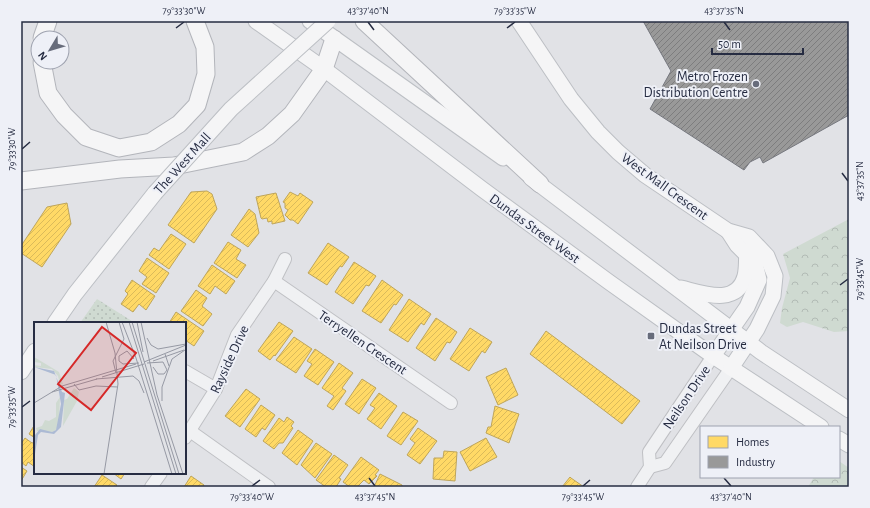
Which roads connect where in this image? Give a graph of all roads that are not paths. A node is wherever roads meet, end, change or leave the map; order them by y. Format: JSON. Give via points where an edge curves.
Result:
{"nodes":[{"id":1,"x":195,"y":21,"type":"edge"},
{"id":2,"x":256,"y":21,"type":"edge"},
{"id":3,"x":310,"y":21,"type":"edge"},
{"id":4,"x":328,"y":21,"type":"edge"},
{"id":5,"x":364,"y":21,"type":"edge"},
{"id":6,"x":519,"y":21,"type":"edge"},
{"id":7,"x":334,"y":39,"type":"junction"},
{"id":8,"x":324,"y":69,"type":"junction"},
{"id":9,"x":44,"y":70,"type":"edge"},
{"id":10,"x":21,"y":181,"type":"edge"},
{"id":11,"x":540,"y":184,"type":"junction"},
{"id":12,"x":728,"y":231,"type":"junction"},
{"id":13,"x":747,"y":254,"type":"junction"},
{"id":14,"x":285,"y":259,"type":"dead end"},
{"id":15,"x":274,"y":281,"type":"junction"},
{"id":16,"x":674,"y":286,"type":"junction"},
{"id":17,"x":56,"y":322,"type":"edge"},
{"id":18,"x":732,"y":330,"type":"junction"},
{"id":19,"x":749,"y":343,"type":"junction"},
{"id":20,"x":34,"y":353,"type":"edge"},
{"id":21,"x":713,"y":356,"type":"junction"},
{"id":22,"x":731,"y":368,"type":"junction"},
{"id":23,"x":21,"y":372,"type":"edge"},
{"id":24,"x":186,"y":372,"type":"edge"},
{"id":25,"x":216,"y":389,"type":"junction"},
{"id":26,"x":451,"y":403,"type":"dead end"},
{"id":27,"x":849,"y":410,"type":"edge"},
{"id":28,"x":819,"y":426,"type":"edge"},
{"id":29,"x":188,"y":435,"type":"edge"},
{"id":30,"x":840,"y":440,"type":"edge"},
{"id":31,"x":849,"y":446,"type":"edge"},
{"id":32,"x":650,"y":467,"type":"junction"},
{"id":33,"x":160,"y":474,"type":"edge"},
{"id":34,"x":151,"y":487,"type":"edge"},
{"id":35,"x":269,"y":487,"type":"edge"},
{"id":36,"x":637,"y":487,"type":"edge"}],
"edges":[{"from":1,"to":9,"type":"highway","via":[[205,47],[206,74],[197,105],[179,124],[151,142],[120,148],[86,137],[64,115],[48,93]]},
{"from":2,"to":8,"type":"main road","name":"Dundas Street West"},
{"from":3,"to":7,"type":"main road"},
{"from":4,"to":17,"type":"main road","name":"The West Mall","bridge":true,"via":[[232,109],[155,193],[74,294]]},
{"from":5,"to":11,"type":"highway"},
{"from":6,"to":12,"type":"main road","name":"West Mall Crescent","via":[[570,99],[598,132],[645,175]]},
{"from":7,"to":8,"type":"highway"},
{"from":7,"to":11,"type":"main road"},
{"from":8,"to":10,"type":"highway","via":[[292,114],[268,136],[243,152],[174,166],[120,169]]},
{"from":8,"to":21,"type":"main road","name":"Dundas Street West","via":[[482,189]]},
{"from":11,"to":16,"type":"main road"},
{"from":12,"to":13,"type":"main road","name":"West Mall Crescent"},
{"from":12,"to":19,"type":"main road","name":"West Mall Crescent","via":[[749,237],[756,243],[768,256],[775,276],[772,301]]},
{"from":13,"to":16,"type":"main road","via":[[745,276],[738,288],[727,295],[711,296]]},
{"from":13,"to":18,"type":"main road","name":"West Mall Crescent","via":[[757,268],[758,285]]},
{"from":14,"to":15,"type":"street","name":"Rayside Drive"},
{"from":15,"to":25,"type":"street","name":"Rayside Drive","via":[[237,335]]},
{"from":15,"to":26,"type":"street","name":"Terryellen Crescent"},
{"from":16,"to":18,"type":"main road"},
{"from":18,"to":19,"type":"main road"},
{"from":18,"to":21,"type":"main road","name":"Neilson Drive"},
{"from":19,"to":22,"type":"main road","name":"Neilson Drive"},
{"from":19,"to":27,"type":"main road"},
{"from":20,"to":23,"type":"main road"},
{"from":21,"to":22,"type":"main road","name":"Dundas Street West"},
{"from":21,"to":32,"type":"street","name":"Neilson Drive","via":[[650,452]]},
{"from":22,"to":28,"type":"main road","name":"Dundas Street West"},
{"from":22,"to":32,"type":"street","name":"Neilson Drive","via":[[665,463]]},
{"from":24,"to":25,"type":"street"},
{"from":25,"to":29,"type":"street","name":"Rayside Drive"},
{"from":29,"to":35,"type":"street"},
{"from":30,"to":31,"type":"main road"},
{"from":32,"to":36,"type":"street","name":"Neilson Drive"},
{"from":33,"to":34,"type":"street"}]}
